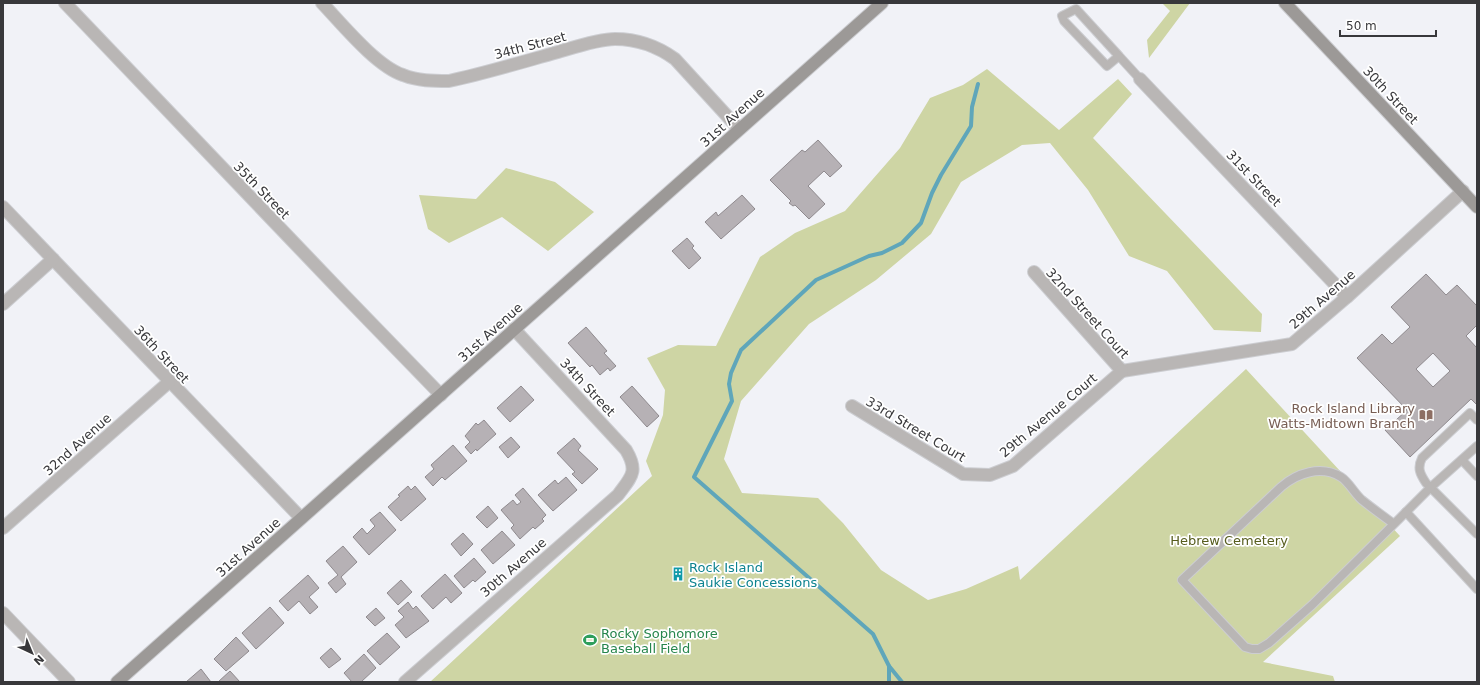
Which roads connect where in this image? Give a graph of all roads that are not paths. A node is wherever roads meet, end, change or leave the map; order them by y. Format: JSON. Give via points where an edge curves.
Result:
{"nodes":[{"id":1,"x":65,"y":3,"type":"edge"},
{"id":2,"x":322,"y":3,"type":"edge"},
{"id":3,"x":882,"y":3,"type":"edge"},
{"id":4,"x":1289,"y":4,"type":"edge"},
{"id":5,"x":1119,"y":56,"type":"junction"},
{"id":6,"x":1140,"y":79,"type":"joint"},
{"id":7,"x":739,"y":129,"type":"junction"},
{"id":8,"x":1463,"y":191,"type":"junction"},
{"id":9,"x":3,"y":207,"type":"edge"},
{"id":10,"x":1477,"y":207,"type":"edge"},
{"id":11,"x":53,"y":259,"type":"junction"},
{"id":12,"x":1034,"y":272,"type":"dead end"},
{"id":13,"x":1347,"y":297,"type":"junction"},
{"id":14,"x":3,"y":304,"type":"edge"},
{"id":15,"x":514,"y":329,"type":"junction"},
{"id":16,"x":1122,"y":371,"type":"junction"},
{"id":17,"x":169,"y":382,"type":"junction"},
{"id":18,"x":441,"y":395,"type":"junction"},
{"id":19,"x":852,"y":406,"type":"dead end"},
{"id":20,"x":1477,"y":420,"type":"edge"},
{"id":21,"x":1477,"y":446,"type":"edge"},
{"id":22,"x":1462,"y":460,"type":"junction"},
{"id":23,"x":634,"y":469,"type":"joint"},
{"id":24,"x":990,"y":475,"type":"joint"},
{"id":25,"x":1477,"y":476,"type":"edge"},
{"id":26,"x":1431,"y":487,"type":"junction"},
{"id":27,"x":1406,"y":512,"type":"junction"},
{"id":28,"x":301,"y":518,"type":"junction"},
{"id":29,"x":1394,"y":524,"type":"junction"},
{"id":30,"x":3,"y":528,"type":"edge"},
{"id":31,"x":1477,"y":534,"type":"edge"},
{"id":32,"x":1477,"y":589,"type":"edge"},
{"id":33,"x":3,"y":613,"type":"edge"},
{"id":34,"x":69,"y":682,"type":"edge"},
{"id":35,"x":117,"y":682,"type":"edge"},
{"id":36,"x":405,"y":682,"type":"edge"}],
"edges":[{"from":1,"to":18,"type":"street","name":"35th Street"},
{"from":2,"to":7,"type":"street","name":"34th Street","via":[[384,65],[402,75],[428,81],[449,81],[614,39],[650,44],[675,59]]},
{"from":3,"to":7,"type":"street","name":"31st Avenue"},
{"from":4,"to":8,"type":"street","name":"30th Street"},
{"from":5,"to":5,"type":"lane","via":[[1076,9],[1062,16],[1107,66]]},
{"from":5,"to":6,"type":"lane"},
{"from":6,"to":13,"type":"street","name":"31st Street"},
{"from":7,"to":15,"type":"street","name":"31st Avenue"},
{"from":8,"to":10,"type":"street","name":"30th Street"},
{"from":8,"to":13,"type":"street","name":"29th Avenue"},
{"from":9,"to":11,"type":"street","name":"36th Street"},
{"from":11,"to":14,"type":"street"},
{"from":11,"to":17,"type":"street","name":"36th Street"},
{"from":12,"to":16,"type":"street","name":"32nd Street Court"},
{"from":13,"to":16,"type":"street","name":"29th Avenue","via":[[1292,344]]},
{"from":15,"to":18,"type":"street","name":"31st Avenue"},
{"from":15,"to":23,"type":"street","name":"34th Street","via":[[626,450]]},
{"from":16,"to":24,"type":"street","name":"29th Avenue Court","via":[[1013,466]]},
{"from":17,"to":28,"type":"street","name":"36th Street"},
{"from":17,"to":30,"type":"street","name":"32nd Avenue"},
{"from":18,"to":28,"type":"street","name":"31st Avenue"},
{"from":19,"to":24,"type":"street","name":"33rd Street Court","via":[[963,474]]},
{"from":20,"to":26,"type":"lane","via":[[1470,413],[1422,458],[1419,464],[1420,473]]},
{"from":21,"to":22,"type":"lane"},
{"from":22,"to":25,"type":"lane"},
{"from":22,"to":26,"type":"lane"},
{"from":23,"to":36,"type":"street","name":"30th Avenue","via":[[618,495]]},
{"from":26,"to":27,"type":"lane"},
{"from":26,"to":31,"type":"lane"},
{"from":27,"to":29,"type":"lane"},
{"from":27,"to":32,"type":"lane"},
{"from":28,"to":35,"type":"street","name":"31st Avenue"},
{"from":29,"to":29,"type":"lane","via":[[1312,605],[1259,649],[1245,647],[1182,580],[1281,487],[1304,472],[1332,473],[1342,478],[1362,500]]},
{"from":33,"to":34,"type":"street"}]}
